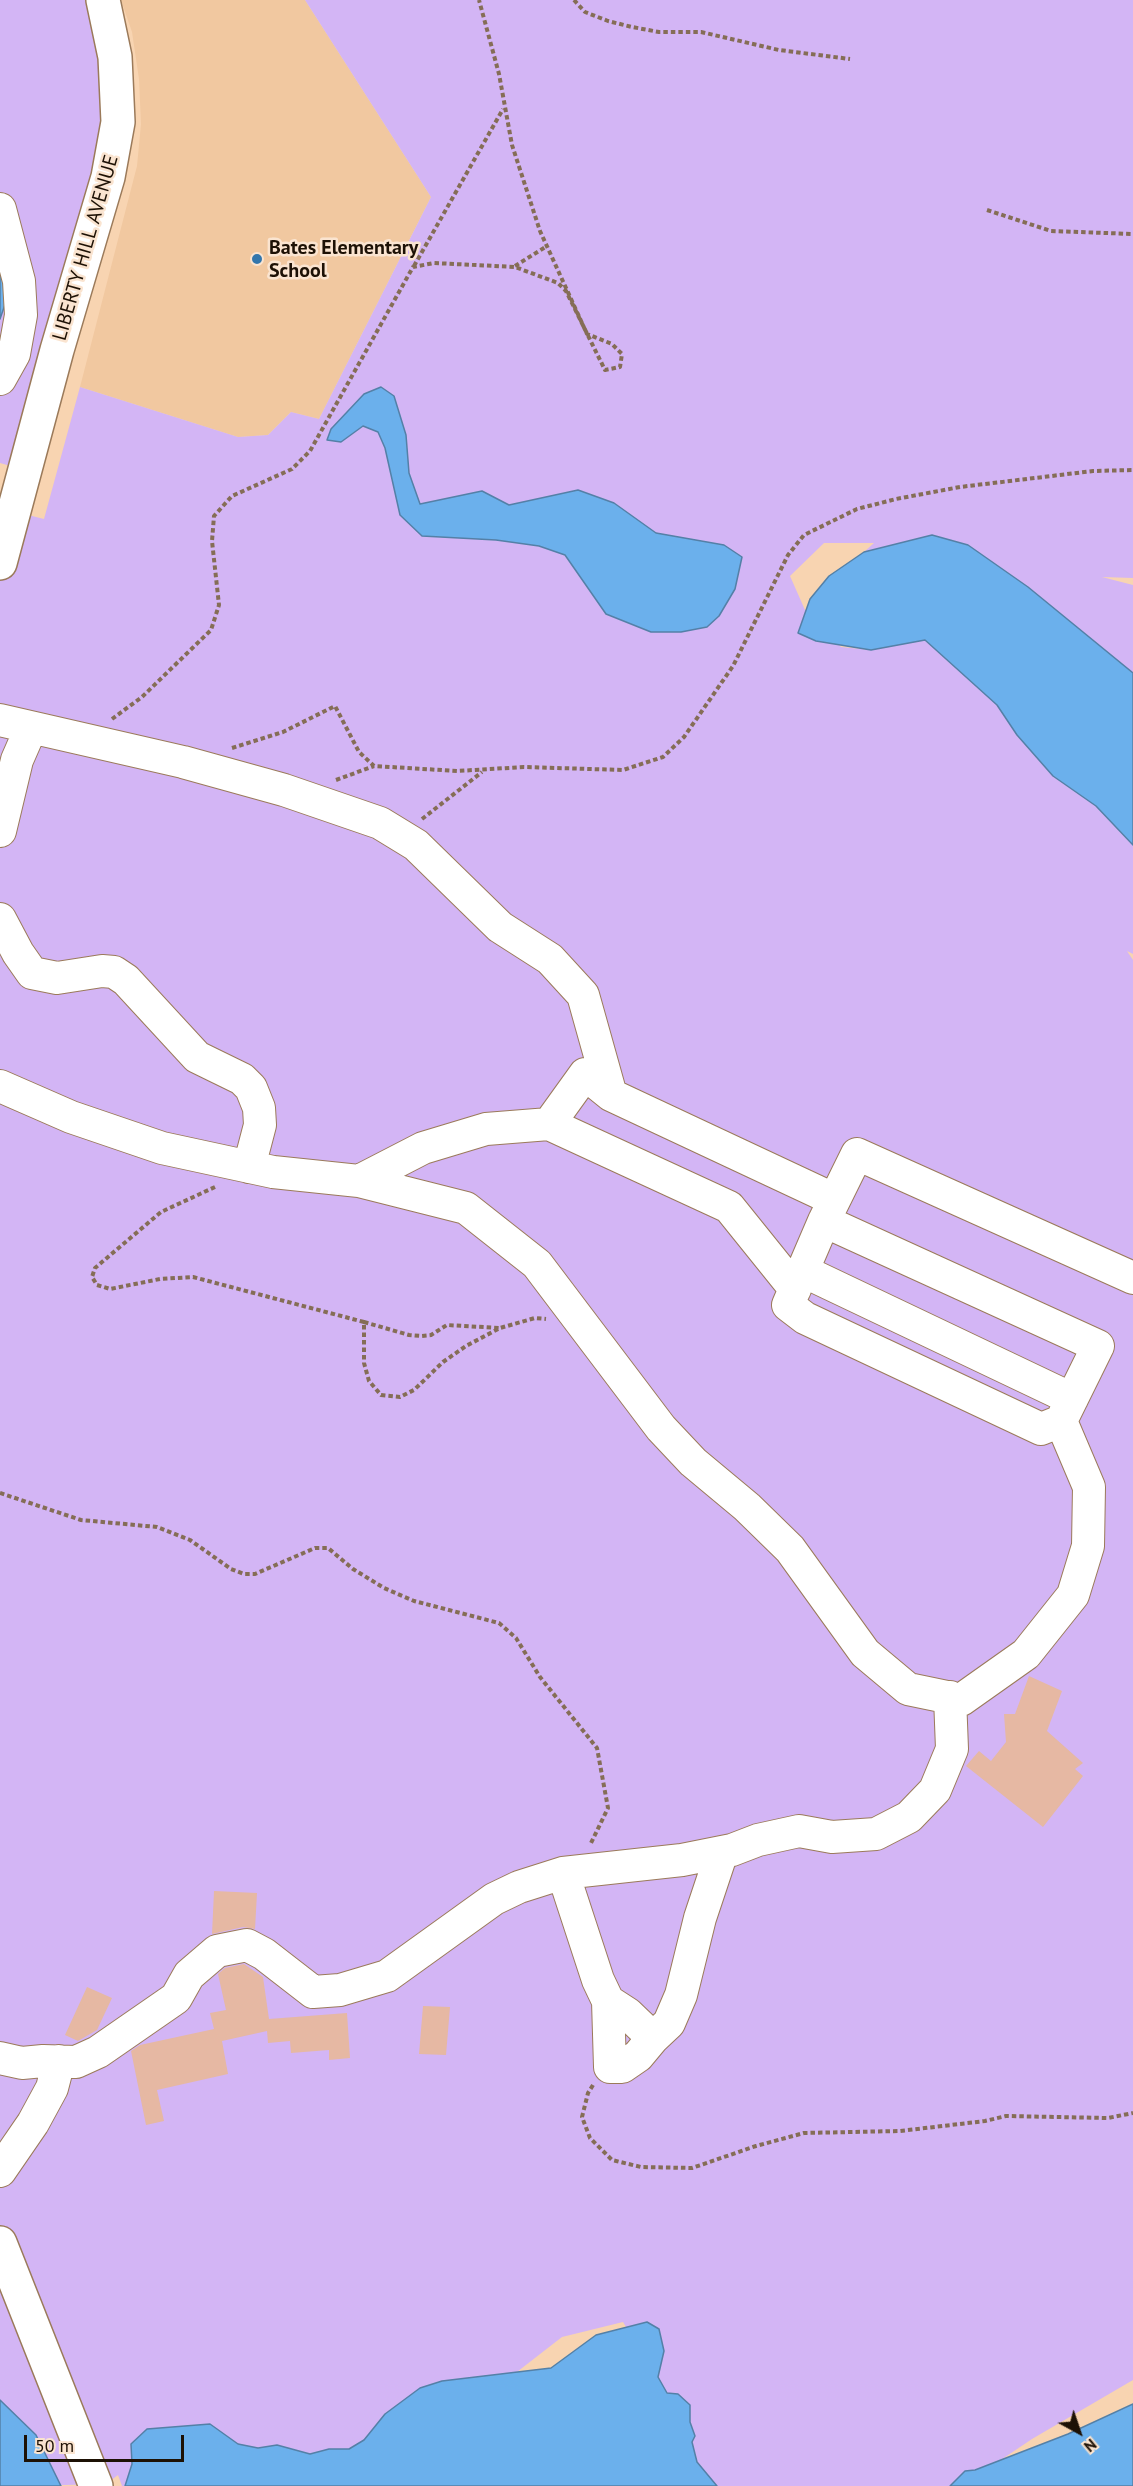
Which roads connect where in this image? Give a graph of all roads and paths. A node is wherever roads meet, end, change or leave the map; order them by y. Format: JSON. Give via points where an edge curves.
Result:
{"nodes":[{"id":1,"x":102,"y":0,"type":"edge"},
{"id":2,"x":479,"y":0,"type":"edge"},
{"id":3,"x":574,"y":0,"type":"edge"},
{"id":4,"x":850,"y":59,"type":"dead end"},
{"id":5,"x":504,"y":107,"type":"junction"},
{"id":6,"x":0,"y":209,"type":"edge"},
{"id":7,"x":987,"y":210,"type":"dead end"},
{"id":8,"x":1133,"y":234,"type":"edge"},
{"id":9,"x":546,"y":246,"type":"junction"},
{"id":10,"x":413,"y":267,"type":"junction"},
{"id":11,"x":515,"y":267,"type":"junction"},
{"id":12,"x":587,"y":334,"type":"junction"},
{"id":13,"x":0,"y":379,"type":"edge"},
{"id":14,"x":1133,"y":470,"type":"edge"},
{"id":15,"x":9,"y":488,"type":"edge"},
{"id":16,"x":0,"y":563,"type":"edge"},
{"id":17,"x":0,"y":720,"type":"edge"},
{"id":18,"x":107,"y":723,"type":"dead end"},
{"id":19,"x":32,"y":728,"type":"junction"},
{"id":20,"x":223,"y":749,"type":"dead end"},
{"id":21,"x":483,"y":771,"type":"junction"},
{"id":22,"x":0,"y":831,"type":"edge"},
{"id":23,"x":416,"y":845,"type":"junction"},
{"id":24,"x":0,"y":919,"type":"edge"},
{"id":25,"x":0,"y":1086,"type":"edge"},
{"id":26,"x":611,"y":1095,"type":"junction"},
{"id":27,"x":549,"y":1124,"type":"junction"},
{"id":28,"x":249,"y":1167,"type":"junction"},
{"id":29,"x":359,"y":1181,"type":"junction"},
{"id":30,"x":829,"y":1210,"type":"junction"},
{"id":31,"x":1133,"y":1278,"type":"edge"},
{"id":32,"x":799,"y":1280,"type":"junction"},
{"id":33,"x":579,"y":1321,"type":"junction"},
{"id":34,"x":364,"y":1322,"type":"junction"},
{"id":35,"x":500,"y":1328,"type":"junction"},
{"id":36,"x":1067,"y":1410,"type":"junction"},
{"id":37,"x":0,"y":1492,"type":"edge"},
{"id":38,"x":950,"y":1697,"type":"junction"},
{"id":39,"x":589,"y":1847,"type":"dead end"},
{"id":40,"x":722,"y":1852,"type":"junction"},
{"id":41,"x":563,"y":1873,"type":"junction"},
{"id":42,"x":608,"y":2001,"type":"junction"},
{"id":43,"x":653,"y":2038,"type":"junction"},
{"id":44,"x":0,"y":2058,"type":"edge"},
{"id":45,"x":59,"y":2061,"type":"junction"},
{"id":46,"x":597,"y":2080,"type":"dead end"},
{"id":47,"x":1133,"y":2113,"type":"edge"},
{"id":48,"x":0,"y":2171,"type":"edge"},
{"id":49,"x":0,"y":2243,"type":"edge"},
{"id":50,"x":96,"y":2486,"type":"edge"}],
"edges":[{"from":1,"to":15,"type":"main road","name":"LIBERTY HILL AVENUE","via":[[115,57],[118,122],[108,177]]},
{"from":2,"to":5,"type":"path"},
{"from":3,"to":4,"type":"path","via":[[585,12],[632,27],[658,32],[701,32],[778,50]]},
{"from":5,"to":9,"type":"path","via":[[512,145]]},
{"from":5,"to":10,"type":"path"},
{"from":6,"to":13,"type":"lane","via":[[18,281],[21,315],[14,354]]},
{"from":7,"to":8,"type":"path","via":[[1052,231]]},
{"from":9,"to":11,"type":"path"},
{"from":9,"to":12,"type":"path"},
{"from":10,"to":11,"type":"path","via":[[434,263]]},
{"from":10,"to":18,"type":"path","via":[[310,451],[292,469],[232,496],[214,516],[212,541],[219,606],[211,630],[142,696]]},
{"from":11,"to":12,"type":"path","via":[[558,283]]},
{"from":12,"to":12,"type":"path","via":[[605,370],[621,367],[622,354],[612,344]]},
{"from":14,"to":21,"type":"path","via":[[960,487],[857,509],[804,535],[788,555],[732,666],[684,737],[663,757],[623,771],[524,766]]},
{"from":15,"to":16,"type":"main road","name":"LIBERTY HILL AVENUE"},
{"from":17,"to":19,"type":"lane"},
{"from":19,"to":22,"type":"lane","via":[[17,760]]},
{"from":19,"to":23,"type":"lane","via":[[183,762],[284,790],[380,823]]},
{"from":20,"to":21,"type":"path","via":[[283,732],[335,706],[359,752],[374,766]]},
{"from":21,"to":23,"type":"path","via":[[416,826]]},
{"from":23,"to":26,"type":"lane","via":[[500,927],[550,959],[583,995]]},
{"from":24,"to":28,"type":"lane","via":[[32,973],[57,978],[102,970],[114,972],[197,1057],[242,1079],[259,1108],[260,1125]]},
{"from":25,"to":28,"type":"lane","via":[[71,1117],[162,1148]]},
{"from":26,"to":27,"type":"lane","via":[[585,1074]]},
{"from":26,"to":30,"type":"lane"},
{"from":27,"to":29,"type":"lane","via":[[486,1129],[423,1148]]},
{"from":27,"to":32,"type":"lane","via":[[729,1207]]},
{"from":28,"to":29,"type":"lane"},
{"from":28,"to":34,"type":"path","via":[[161,1212],[95,1268],[92,1277],[97,1285],[110,1289],[194,1277]]},
{"from":29,"to":33,"type":"lane","via":[[466,1208],[537,1264]]},
{"from":30,"to":31,"type":"lane","via":[[857,1154]]},
{"from":30,"to":32,"type":"lane"},
{"from":30,"to":36,"type":"lane","via":[[1098,1346]]},
{"from":32,"to":36,"type":"lane"},
{"from":32,"to":36,"type":"lane","via":[[788,1305],[805,1318],[1041,1429]]},
{"from":33,"to":35,"type":"path","via":[[535,1318]]},
{"from":33,"to":38,"type":"lane","via":[[661,1428],[790,1549],[865,1653],[908,1689]]},
{"from":34,"to":35,"type":"path","via":[[421,1336],[447,1325]]},
{"from":34,"to":35,"type":"path","via":[[364,1363],[369,1381],[381,1395],[400,1397],[414,1390],[443,1362]]},
{"from":36,"to":38,"type":"lane","via":[[1089,1486],[1088,1546],[1073,1595],[1026,1654],[961,1700]]},
{"from":37,"to":39,"type":"path","via":[[81,1520],[165,1530],[190,1540],[244,1574],[266,1570],[315,1548],[328,1548],[384,1588],[414,1601],[499,1623],[516,1638],[540,1677],[597,1748],[608,1808]]},
{"from":38,"to":40,"type":"lane","via":[[952,1749],[935,1790],[909,1817],[876,1834],[832,1837],[799,1831]]},
{"from":40,"to":41,"type":"lane"},
{"from":40,"to":43,"type":"lane","via":[[681,1995],[669,2023]]},
{"from":41,"to":42,"type":"lane"},
{"from":41,"to":45,"type":"lane","via":[[494,1899],[387,1976],[340,1990],[313,1992],[247,1945],[217,1951],[189,1974],[176,1998],[161,2009],[98,2052],[76,2062]]},
{"from":42,"to":43,"type":"lane"},
{"from":42,"to":43,"type":"lane","via":[[610,2067],[630,2062]]},
{"from":44,"to":45,"type":"lane","via":[[22,2063]]},
{"from":45,"to":48,"type":"lane","via":[[52,2088]]},
{"from":46,"to":47,"type":"path","via":[[588,2093],[582,2117],[591,2138],[612,2160],[641,2167],[692,2168],[804,2133],[900,2131],[1006,2116],[1108,2118]]},
{"from":49,"to":50,"type":"main road"}]}
